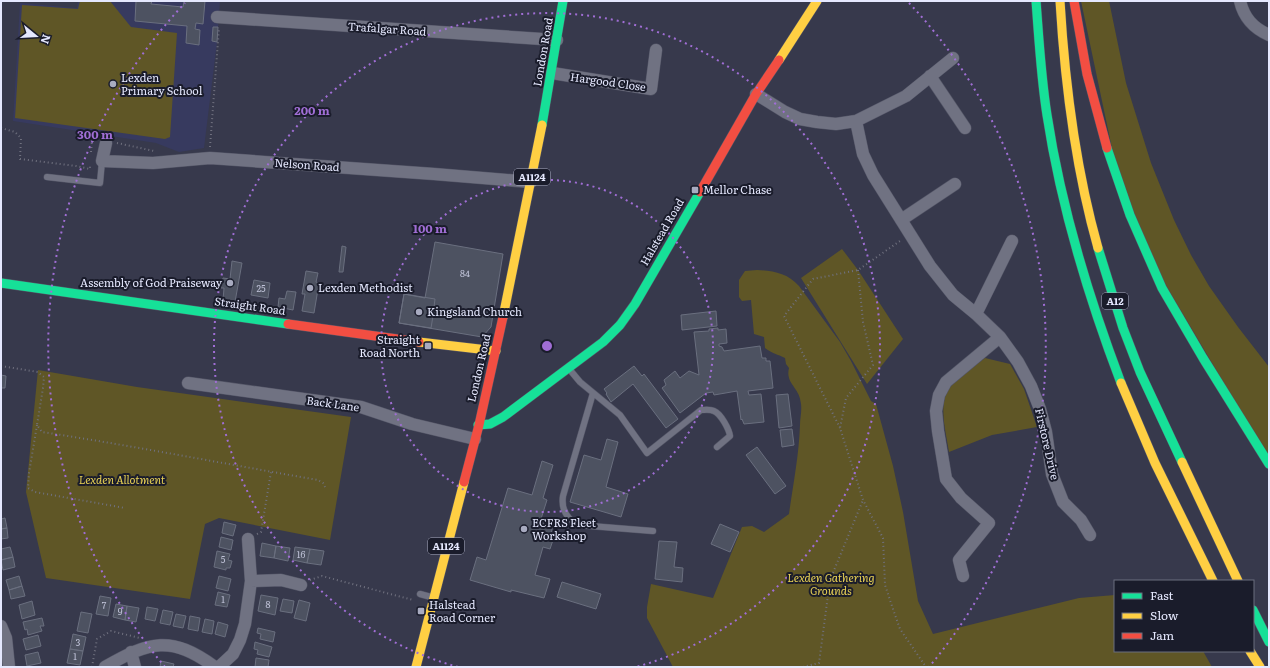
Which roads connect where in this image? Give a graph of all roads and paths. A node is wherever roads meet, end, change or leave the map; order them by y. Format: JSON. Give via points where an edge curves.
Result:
{"nodes":[{"id":1,"x":563,"y":1,"type":"edge"},
{"id":2,"x":817,"y":1,"type":"edge"},
{"id":3,"x":1036,"y":1,"type":"edge"},
{"id":4,"x":1060,"y":1,"type":"edge"},
{"id":5,"x":1074,"y":1,"type":"edge"},
{"id":6,"x":1240,"y":1,"type":"edge"},
{"id":7,"x":219,"y":18,"type":"joint"},
{"id":8,"x":1269,"y":35,"type":"edge"},
{"id":9,"x":557,"y":40,"type":"junction"},
{"id":10,"x":656,"y":50,"type":"dead end"},
{"id":11,"x":953,"y":58,"type":"dead end"},
{"id":12,"x":552,"y":74,"type":"junction"},
{"id":13,"x":930,"y":76,"type":"junction"},
{"id":14,"x":756,"y":94,"type":"junction"},
{"id":15,"x":856,"y":121,"type":"junction"},
{"id":16,"x":1,"y":128,"type":"edge"},
{"id":17,"x":965,"y":128,"type":"dead end"},
{"id":18,"x":106,"y":143,"type":"junction"},
{"id":19,"x":160,"y":153,"type":"dead end"},
{"id":20,"x":91,"y":155,"type":"dead end"},
{"id":21,"x":210,"y":158,"type":"junction"},
{"id":22,"x":96,"y":162,"type":"junction"},
{"id":23,"x":47,"y":177,"type":"dead end"},
{"id":24,"x":531,"y":182,"type":"junction"},
{"id":25,"x":956,"y":184,"type":"dead end"},
{"id":26,"x":901,"y":220,"type":"junction"},
{"id":27,"x":910,"y":234,"type":"junction"},
{"id":28,"x":1012,"y":241,"type":"dead end"},
{"id":29,"x":858,"y":270,"type":"junction"},
{"id":30,"x":1,"y":282,"type":"edge"},
{"id":31,"x":976,"y":314,"type":"junction"},
{"id":32,"x":1000,"y":337,"type":"junction"},
{"id":33,"x":496,"y":351,"type":"junction"},
{"id":34,"x":1,"y":366,"type":"edge"},
{"id":35,"x":569,"y":368,"type":"junction"},
{"id":36,"x":188,"y":383,"type":"dead end"},
{"id":37,"x":593,"y":393,"type":"junction"},
{"id":38,"x":478,"y":425,"type":"junction"},
{"id":39,"x":37,"y":426,"type":"junction"},
{"id":40,"x":840,"y":428,"type":"junction"},
{"id":41,"x":475,"y":439,"type":"junction"},
{"id":42,"x":716,"y":448,"type":"dead end"},
{"id":43,"x":1269,"y":464,"type":"edge"},
{"id":44,"x":272,"y":472,"type":"junction"},
{"id":45,"x":325,"y":487,"type":"dead end"},
{"id":46,"x":863,"y":500,"type":"junction"},
{"id":47,"x":125,"y":508,"type":"dead end"},
{"id":48,"x":652,"y":531,"type":"dead end"},
{"id":49,"x":1090,"y":535,"type":"dead end"},
{"id":50,"x":248,"y":539,"type":"joint"},
{"id":51,"x":963,"y":576,"type":"dead end"},
{"id":52,"x":1213,"y":580,"type":"edge"},
{"id":53,"x":1238,"y":580,"type":"edge"},
{"id":54,"x":251,"y":581,"type":"junction"},
{"id":55,"x":302,"y":585,"type":"joint"},
{"id":56,"x":420,"y":594,"type":"dead end"},
{"id":57,"x":432,"y":601,"type":"junction"},
{"id":58,"x":1254,"y":612,"type":"edge"},
{"id":59,"x":1,"y":626,"type":"edge"},
{"id":60,"x":142,"y":638,"type":"dead end"},
{"id":61,"x":1269,"y":642,"type":"edge"},
{"id":62,"x":131,"y":652,"type":"junction"},
{"id":63,"x":1245,"y":652,"type":"edge"},
{"id":64,"x":1251,"y":652,"type":"edge"},
{"id":65,"x":9,"y":667,"type":"edge"},
{"id":66,"x":92,"y":667,"type":"edge"},
{"id":67,"x":105,"y":667,"type":"edge"},
{"id":68,"x":135,"y":667,"type":"edge"},
{"id":69,"x":215,"y":667,"type":"edge"},
{"id":70,"x":219,"y":667,"type":"edge"},
{"id":71,"x":416,"y":667,"type":"edge"},
{"id":72,"x":803,"y":667,"type":"edge"},
{"id":73,"x":926,"y":667,"type":"edge"},
{"id":74,"x":1250,"y":667,"type":"edge"},
{"id":75,"x":1260,"y":667,"type":"edge"}],
"edges":[{"from":1,"to":9,"type":"main road","name":"London Road","number":"A1124"},
{"from":2,"to":14,"type":"main road","name":"Halstead Road"},
{"from":3,"to":52,"type":"main road","number":"A12","via":[[1044,87],[1053,146],[1072,237],[1089,295],[1147,446]]},
{"from":4,"to":53,"type":"main road","number":"A12","via":[[1066,79],[1076,149],[1112,294],[1140,372]]},
{"from":5,"to":43,"type":"main road","via":[[1095,108],[1108,154],[1137,232],[1160,284]]},
{"from":6,"to":8,"type":"street","via":[[1248,20]]},
{"from":7,"to":9,"type":"street","name":"Trafalgar Road"},
{"from":7,"to":21,"type":"path"},
{"from":9,"to":12,"type":"main road","name":"London Road","number":"A1124"},
{"from":10,"to":12,"type":"street","name":"Hargood Close","via":[[651,89]]},
{"from":11,"to":13,"type":"street"},
{"from":12,"to":24,"type":"main road","name":"London Road","number":"A1124"},
{"from":13,"to":15,"type":"street","via":[[906,96]]},
{"from":13,"to":17,"type":"street"},
{"from":14,"to":15,"type":"street","via":[[800,118],[836,124]]},
{"from":14,"to":35,"type":"main road","name":"Halstead Road","via":[[635,304],[620,325],[603,342]]},
{"from":15,"to":26,"type":"street","name":"Firstore Drive","via":[[863,154]]},
{"from":16,"to":22,"type":"path","via":[[14,132],[21,138],[20,159],[90,169]]},
{"from":18,"to":19,"type":"path","via":[[120,143]]},
{"from":18,"to":20,"type":"path","via":[[92,141]]},
{"from":18,"to":22,"type":"street"},
{"from":21,"to":22,"type":"street","name":"Nelson Road","via":[[153,163]]},
{"from":21,"to":24,"type":"street","name":"Nelson Road"},
{"from":22,"to":23,"type":"lane","via":[[100,183]]},
{"from":24,"to":33,"type":"main road","name":"London Road","number":"A1124"},
{"from":25,"to":26,"type":"street"},
{"from":26,"to":27,"type":"street","name":"Firstore Drive"},
{"from":27,"to":29,"type":"path"},
{"from":27,"to":31,"type":"street","name":"Firstore Drive","via":[[930,266],[953,295]]},
{"from":28,"to":31,"type":"street"},
{"from":29,"to":40,"type":"path","via":[[863,322],[873,366],[846,398]]},
{"from":29,"to":40,"type":"path","via":[[813,279],[784,316]]},
{"from":30,"to":33,"type":"main road","name":"Straight Road","via":[[406,341]]},
{"from":31,"to":32,"type":"street","name":"Firstore Drive"},
{"from":32,"to":49,"type":"street","name":"Firstore Drive","via":[[1018,362],[1040,409],[1052,474],[1063,502],[1081,520]]},
{"from":32,"to":51,"type":"street","via":[[946,382],[939,395],[936,411],[946,480],[961,498],[989,523],[959,560]]},
{"from":33,"to":38,"type":"main road","name":"London Road","number":"A1124"},
{"from":34,"to":39,"type":"path","via":[[38,372],[44,377]]},
{"from":35,"to":37,"type":"lane"},
{"from":35,"to":38,"type":"main road","name":"Halstead Road","via":[[503,417],[490,424]]},
{"from":36,"to":41,"type":"street","name":"Back Lane","via":[[362,407],[412,424]]},
{"from":37,"to":42,"type":"lane","via":[[620,415],[647,453],[701,410],[716,412],[729,430],[730,436]]},
{"from":37,"to":48,"type":"lane","via":[[563,496],[564,510],[578,525]]},
{"from":38,"to":41,"type":"main road","name":"London Road","number":"A1124"},
{"from":39,"to":44,"type":"path","via":[[42,432]]},
{"from":39,"to":47,"type":"path","via":[[28,488],[35,492]]},
{"from":40,"to":46,"type":"path"},
{"from":41,"to":57,"type":"main road","name":"London Road","number":"A1124"},
{"from":44,"to":45,"type":"path","via":[[318,480]]},
{"from":44,"to":50,"type":"path","via":[[260,532]]},
{"from":46,"to":72,"type":"path","via":[[830,580],[818,663]]},
{"from":46,"to":73,"type":"path","via":[[883,538],[885,585],[900,629]]},
{"from":50,"to":54,"type":"street"},
{"from":54,"to":55,"type":"street","via":[[281,580]]},
{"from":54,"to":70,"type":"street","via":[[240,640],[233,654]]},
{"from":55,"to":57,"type":"path","via":[[322,576]]},
{"from":56,"to":57,"type":"lane"},
{"from":57,"to":71,"type":"main road","name":"London Road","number":"A1124"},
{"from":58,"to":61,"type":"main road"},
{"from":59,"to":65,"type":"street","via":[[6,638]]},
{"from":60,"to":66,"type":"path","via":[[111,631],[97,639]]},
{"from":62,"to":67,"type":"street"},
{"from":62,"to":68,"type":"street"},
{"from":62,"to":69,"type":"street","via":[[159,645],[175,646],[188,650]]},
{"from":63,"to":74,"type":"main road"},
{"from":64,"to":75,"type":"main road"}]}
